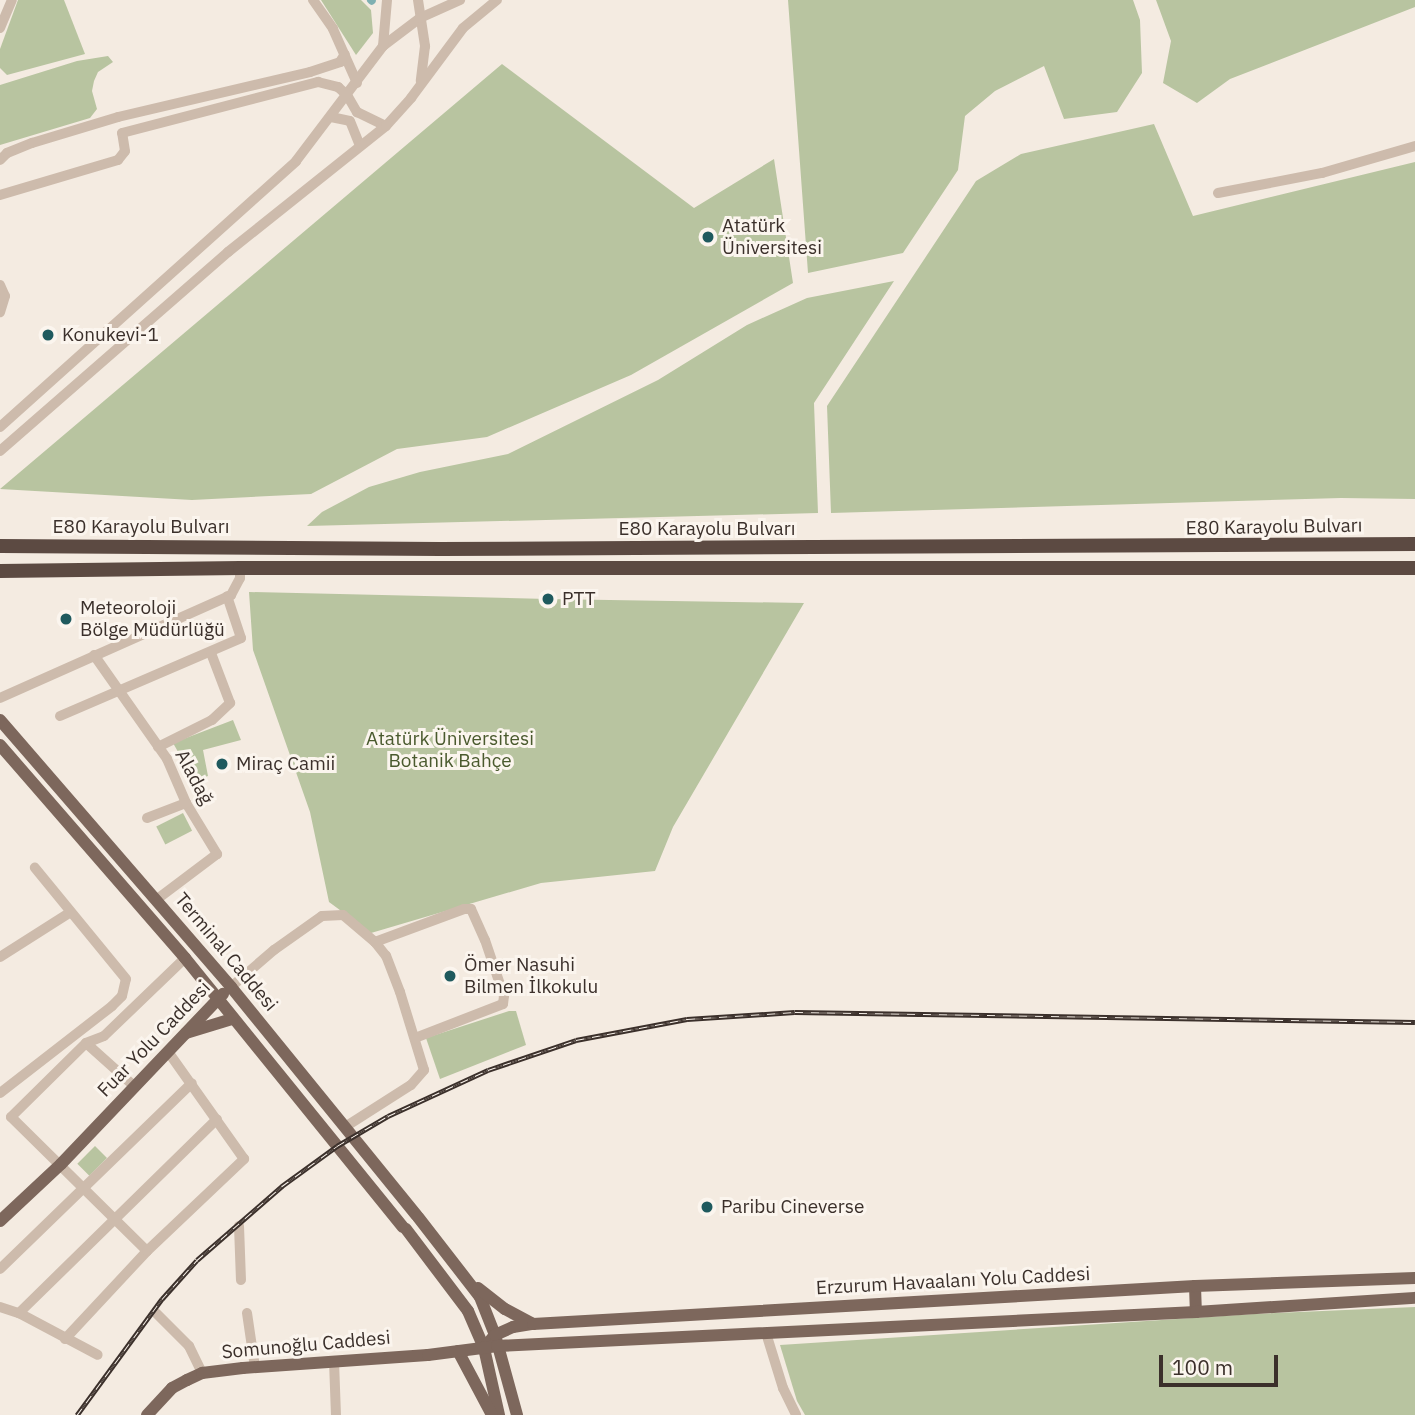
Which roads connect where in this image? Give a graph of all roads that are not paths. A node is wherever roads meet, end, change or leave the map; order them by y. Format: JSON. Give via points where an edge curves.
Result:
{"nodes":[{"id":1,"x":12,"y":0,"type":"edge"},
{"id":2,"x":313,"y":0,"type":"edge"},
{"id":3,"x":387,"y":0,"type":"edge"},
{"id":4,"x":418,"y":0,"type":"edge"},
{"id":5,"x":460,"y":0,"type":"edge"},
{"id":6,"x":497,"y":0,"type":"edge"},
{"id":7,"x":420,"y":18,"type":"junction"},
{"id":8,"x":0,"y":28,"type":"edge"},
{"id":9,"x":383,"y":46,"type":"junction"},
{"id":10,"x":345,"y":54,"type":"junction"},
{"id":11,"x":421,"y":82,"type":"junction"},
{"id":12,"x":357,"y":83,"type":"junction"},
{"id":13,"x":347,"y":95,"type":"junction"},
{"id":14,"x":118,"y":117,"type":"junction"},
{"id":15,"x":331,"y":117,"type":"junction"},
{"id":16,"x":386,"y":126,"type":"junction"},
{"id":17,"x":122,"y":133,"type":"junction"},
{"id":18,"x":360,"y":146,"type":"junction"},
{"id":19,"x":1415,"y":146,"type":"edge"},
{"id":20,"x":0,"y":160,"type":"edge"},
{"id":21,"x":1218,"y":193,"type":"dead end"},
{"id":22,"x":0,"y":195,"type":"edge"},
{"id":23,"x":0,"y":285,"type":"edge"},
{"id":24,"x":0,"y":312,"type":"edge"},
{"id":25,"x":1,"y":424,"type":"edge"},
{"id":26,"x":17,"y":436,"type":"junction"},
{"id":27,"x":0,"y":451,"type":"edge"},
{"id":28,"x":1415,"y":544,"type":"edge"},
{"id":29,"x":0,"y":545,"type":"edge"},
{"id":30,"x":240,"y":568,"type":"junction"},
{"id":31,"x":1415,"y":568,"type":"edge"},
{"id":32,"x":0,"y":571,"type":"edge"},
{"id":33,"x":227,"y":597,"type":"junction"},
{"id":34,"x":211,"y":653,"type":"junction"},
{"id":35,"x":94,"y":655,"type":"junction"},
{"id":36,"x":117,"y":691,"type":"junction"},
{"id":37,"x":0,"y":698,"type":"edge"},
{"id":38,"x":60,"y":716,"type":"dead end"},
{"id":39,"x":0,"y":720,"type":"edge"},
{"id":40,"x":0,"y":745,"type":"edge"},
{"id":41,"x":158,"y":747,"type":"junction"},
{"id":42,"x":186,"y":803,"type":"junction"},
{"id":43,"x":148,"y":818,"type":"dead end"},
{"id":44,"x":35,"y":868,"type":"dead end"},
{"id":45,"x":156,"y":900,"type":"junction"},
{"id":46,"x":69,"y":913,"type":"junction"},
{"id":47,"x":375,"y":942,"type":"junction"},
{"id":48,"x":0,"y":957,"type":"edge"},
{"id":49,"x":184,"y":958,"type":"junction"},
{"id":50,"x":231,"y":986,"type":"junction"},
{"id":51,"x":217,"y":1000,"type":"junction"},
{"id":52,"x":232,"y":1019,"type":"junction"},
{"id":53,"x":185,"y":1034,"type":"junction"},
{"id":54,"x":415,"y":1038,"type":"junction"},
{"id":55,"x":86,"y":1043,"type":"junction"},
{"id":56,"x":169,"y":1053,"type":"junction"},
{"id":57,"x":192,"y":1083,"type":"junction"},
{"id":58,"x":135,"y":1087,"type":"junction"},
{"id":59,"x":0,"y":1093,"type":"edge"},
{"id":60,"x":217,"y":1119,"type":"junction"},
{"id":61,"x":345,"y":1127,"type":"junction"},
{"id":62,"x":61,"y":1164,"type":"junction"},
{"id":63,"x":84,"y":1188,"type":"junction"},
{"id":64,"x":417,"y":1216,"type":"junction"},
{"id":65,"x":114,"y":1217,"type":"junction"},
{"id":66,"x":0,"y":1221,"type":"edge"},
{"id":67,"x":239,"y":1226,"type":"dead end"},
{"id":68,"x":405,"y":1228,"type":"junction"},
{"id":69,"x":147,"y":1251,"type":"junction"},
{"id":70,"x":0,"y":1269,"type":"edge"},
{"id":71,"x":1415,"y":1278,"type":"edge"},
{"id":72,"x":241,"y":1280,"type":"dead end"},
{"id":73,"x":473,"y":1283,"type":"junction"},
{"id":74,"x":1229,"y":1285,"type":"junction"},
{"id":75,"x":1195,"y":1286,"type":"junction"},
{"id":76,"x":1004,"y":1297,"type":"junction"},
{"id":77,"x":1415,"y":1298,"type":"edge"},
{"id":78,"x":0,"y":1307,"type":"edge"},
{"id":79,"x":1230,"y":1310,"type":"junction"},
{"id":80,"x":1196,"y":1312,"type":"junction"},
{"id":81,"x":19,"y":1313,"type":"junction"},
{"id":82,"x":156,"y":1313,"type":"dead end"},
{"id":83,"x":247,"y":1313,"type":"dead end"},
{"id":84,"x":1007,"y":1321,"type":"junction"},
{"id":85,"x":533,"y":1325,"type":"junction"},
{"id":86,"x":766,"y":1333,"type":"junction"},
{"id":87,"x":65,"y":1339,"type":"junction"},
{"id":88,"x":496,"y":1340,"type":"junction"},
{"id":89,"x":484,"y":1348,"type":"junction"},
{"id":90,"x":458,"y":1351,"type":"junction"},
{"id":91,"x":98,"y":1354,"type":"dead end"},
{"id":92,"x":334,"y":1362,"type":"junction"},
{"id":93,"x":255,"y":1367,"type":"junction"},
{"id":94,"x":202,"y":1373,"type":"junction"},
{"id":95,"x":147,"y":1415,"type":"edge"},
{"id":96,"x":336,"y":1415,"type":"edge"},
{"id":97,"x":492,"y":1415,"type":"edge"},
{"id":98,"x":499,"y":1415,"type":"edge"},
{"id":99,"x":517,"y":1415,"type":"edge"},
{"id":100,"x":796,"y":1415,"type":"edge"}],
"edges":[{"from":1,"to":8,"type":"street"},
{"from":2,"to":10,"type":"street"},
{"from":3,"to":9,"type":"street"},
{"from":4,"to":7,"type":"street"},
{"from":5,"to":7,"type":"street"},
{"from":6,"to":11,"type":"street","via":[[463,28]]},
{"from":7,"to":9,"type":"street"},
{"from":7,"to":11,"type":"street","via":[[425,46]]},
{"from":9,"to":12,"type":"street"},
{"from":10,"to":12,"type":"street"},
{"from":10,"to":14,"type":"street","via":[[340,62],[310,72]]},
{"from":11,"to":16,"type":"street"},
{"from":12,"to":13,"type":"street"},
{"from":13,"to":15,"type":"street"},
{"from":13,"to":16,"type":"street","via":[[357,111]]},
{"from":13,"to":17,"type":"street","via":[[338,87],[318,82]]},
{"from":14,"to":17,"type":"street"},
{"from":14,"to":20,"type":"street","via":[[32,143]]},
{"from":15,"to":18,"type":"street","via":[[350,121]]},
{"from":15,"to":25,"type":"street","via":[[296,161]]},
{"from":16,"to":18,"type":"street"},
{"from":17,"to":22,"type":"street","via":[[125,151],[118,160]]},
{"from":18,"to":26,"type":"street","via":[[228,252]]},
{"from":19,"to":21,"type":"street","via":[[1322,173]]},
{"from":23,"to":24,"type":"street","via":[[5,296]]},
{"from":25,"to":26,"type":"street"},
{"from":26,"to":27,"type":"street"},
{"from":28,"to":29,"type":"highway","name":"E80 Karayolu Bulvarı","via":[[523,549]]},
{"from":30,"to":31,"type":"highway","name":"E80 Karayolu Bulvarı"},
{"from":30,"to":32,"type":"highway","name":"E80 Karayolu Bulvarı"},
{"from":30,"to":33,"type":"street","via":[[240,578]]},
{"from":33,"to":34,"type":"street","via":[[241,638]]},
{"from":33,"to":35,"type":"street"},
{"from":34,"to":36,"type":"street"},
{"from":34,"to":41,"type":"street","via":[[230,703],[212,720]]},
{"from":35,"to":36,"type":"street","name":"Aladağ"},
{"from":35,"to":37,"type":"street"},
{"from":36,"to":38,"type":"street"},
{"from":36,"to":41,"type":"street","name":"Aladağ"},
{"from":39,"to":45,"type":"main road","name":"Terminal Caddesi"},
{"from":40,"to":49,"type":"main road","name":"Terminal Caddesi"},
{"from":41,"to":42,"type":"street","name":"Aladağ"},
{"from":42,"to":43,"type":"street"},
{"from":42,"to":45,"type":"street","name":"Aladağ","via":[[217,854]]},
{"from":44,"to":46,"type":"street"},
{"from":45,"to":50,"type":"main road","name":"Terminal Caddesi"},
{"from":46,"to":48,"type":"street"},
{"from":46,"to":59,"type":"street","via":[[122,970],[126,979],[122,996]]},
{"from":47,"to":50,"type":"street","name":"Fuar Yolu Caddesi","via":[[343,915],[322,916]]},
{"from":47,"to":54,"type":"street","via":[[386,956]]},
{"from":47,"to":54,"type":"street","via":[[464,909],[475,914],[504,1001],[498,1008]]},
{"from":49,"to":51,"type":"main road","name":"Terminal Caddesi"},
{"from":49,"to":55,"type":"street","via":[[104,1036]]},
{"from":50,"to":51,"type":"main road","name":"Fuar Yolu Caddesi"},
{"from":50,"to":61,"type":"main road","name":"Terminal Caddesi"},
{"from":51,"to":52,"type":"main road","name":"Terminal Caddesi"},
{"from":51,"to":53,"type":"main road","name":"Fuar Yolu Caddesi"},
{"from":52,"to":53,"type":"main road"},
{"from":52,"to":68,"type":"main road","name":"Terminal Caddesi"},
{"from":53,"to":56,"type":"main road","name":"Fuar Yolu Caddesi"},
{"from":54,"to":61,"type":"street","via":[[424,1061],[421,1076]]},
{"from":55,"to":58,"type":"street"},
{"from":55,"to":62,"type":"street","via":[[11,1117]]},
{"from":56,"to":57,"type":"street"},
{"from":56,"to":58,"type":"main road","name":"Fuar Yolu Caddesi"},
{"from":57,"to":60,"type":"street"},
{"from":57,"to":63,"type":"street"},
{"from":58,"to":62,"type":"main road","name":"Fuar Yolu Caddesi"},
{"from":60,"to":65,"type":"street"},
{"from":60,"to":69,"type":"street","via":[[244,1159]]},
{"from":61,"to":64,"type":"main road","name":"Terminal Caddesi"},
{"from":62,"to":63,"type":"street"},
{"from":62,"to":66,"type":"main road","name":"Fuar Yolu Caddesi"},
{"from":63,"to":65,"type":"street"},
{"from":63,"to":70,"type":"street"},
{"from":64,"to":68,"type":"main road","via":[[406,1214],[402,1219]]},
{"from":64,"to":73,"type":"main road","name":"Terminal Caddesi"},
{"from":65,"to":69,"type":"street"},
{"from":65,"to":81,"type":"street"},
{"from":67,"to":72,"type":"street"},
{"from":68,"to":89,"type":"main road","name":"Terminal Caddesi","via":[[468,1311]]},
{"from":69,"to":87,"type":"street"},
{"from":71,"to":74,"type":"main road","name":"Erzurum Havaalanı Yolu Caddesi"},
{"from":73,"to":85,"type":"main road"},
{"from":73,"to":88,"type":"main road","name":"Terminal Caddesi"},
{"from":74,"to":75,"type":"main road","name":"Erzurum Havaalanı Yolu Caddesi"},
{"from":74,"to":79,"type":"main road"},
{"from":75,"to":76,"type":"main road","name":"Erzurum Havaalanı Yolu Caddesi"},
{"from":75,"to":80,"type":"main road"},
{"from":76,"to":84,"type":"main road"},
{"from":76,"to":85,"type":"main road","name":"Erzurum Havaalanı Yolu Caddesi"},
{"from":77,"to":79,"type":"main road"},
{"from":78,"to":81,"type":"street"},
{"from":79,"to":80,"type":"main road"},
{"from":80,"to":84,"type":"main road"},
{"from":81,"to":87,"type":"street"},
{"from":82,"to":94,"type":"street","via":[[189,1346]]},
{"from":83,"to":93,"type":"street"},
{"from":84,"to":86,"type":"main road"},
{"from":85,"to":88,"type":"main road","name":"Erzurum Havaalanı Yolu Caddesi","via":[[513,1327]]},
{"from":86,"to":88,"type":"main road"},
{"from":86,"to":100,"type":"street"},
{"from":87,"to":91,"type":"street"},
{"from":88,"to":89,"type":"main road"},
{"from":88,"to":99,"type":"main road","name":"Terminal Caddesi"},
{"from":89,"to":90,"type":"main road","name":"Somunoğlu Caddesi"},
{"from":89,"to":98,"type":"main road","name":"Terminal Caddesi"},
{"from":90,"to":92,"type":"main road","name":"Somunoğlu Caddesi"},
{"from":90,"to":97,"type":"main road"},
{"from":92,"to":93,"type":"main road","name":"Somunoğlu Caddesi"},
{"from":92,"to":96,"type":"street"},
{"from":93,"to":94,"type":"main road","name":"Somunoğlu Caddesi"},
{"from":94,"to":95,"type":"main road","name":"Somunoğlu Caddesi","via":[[172,1388]]}]}
